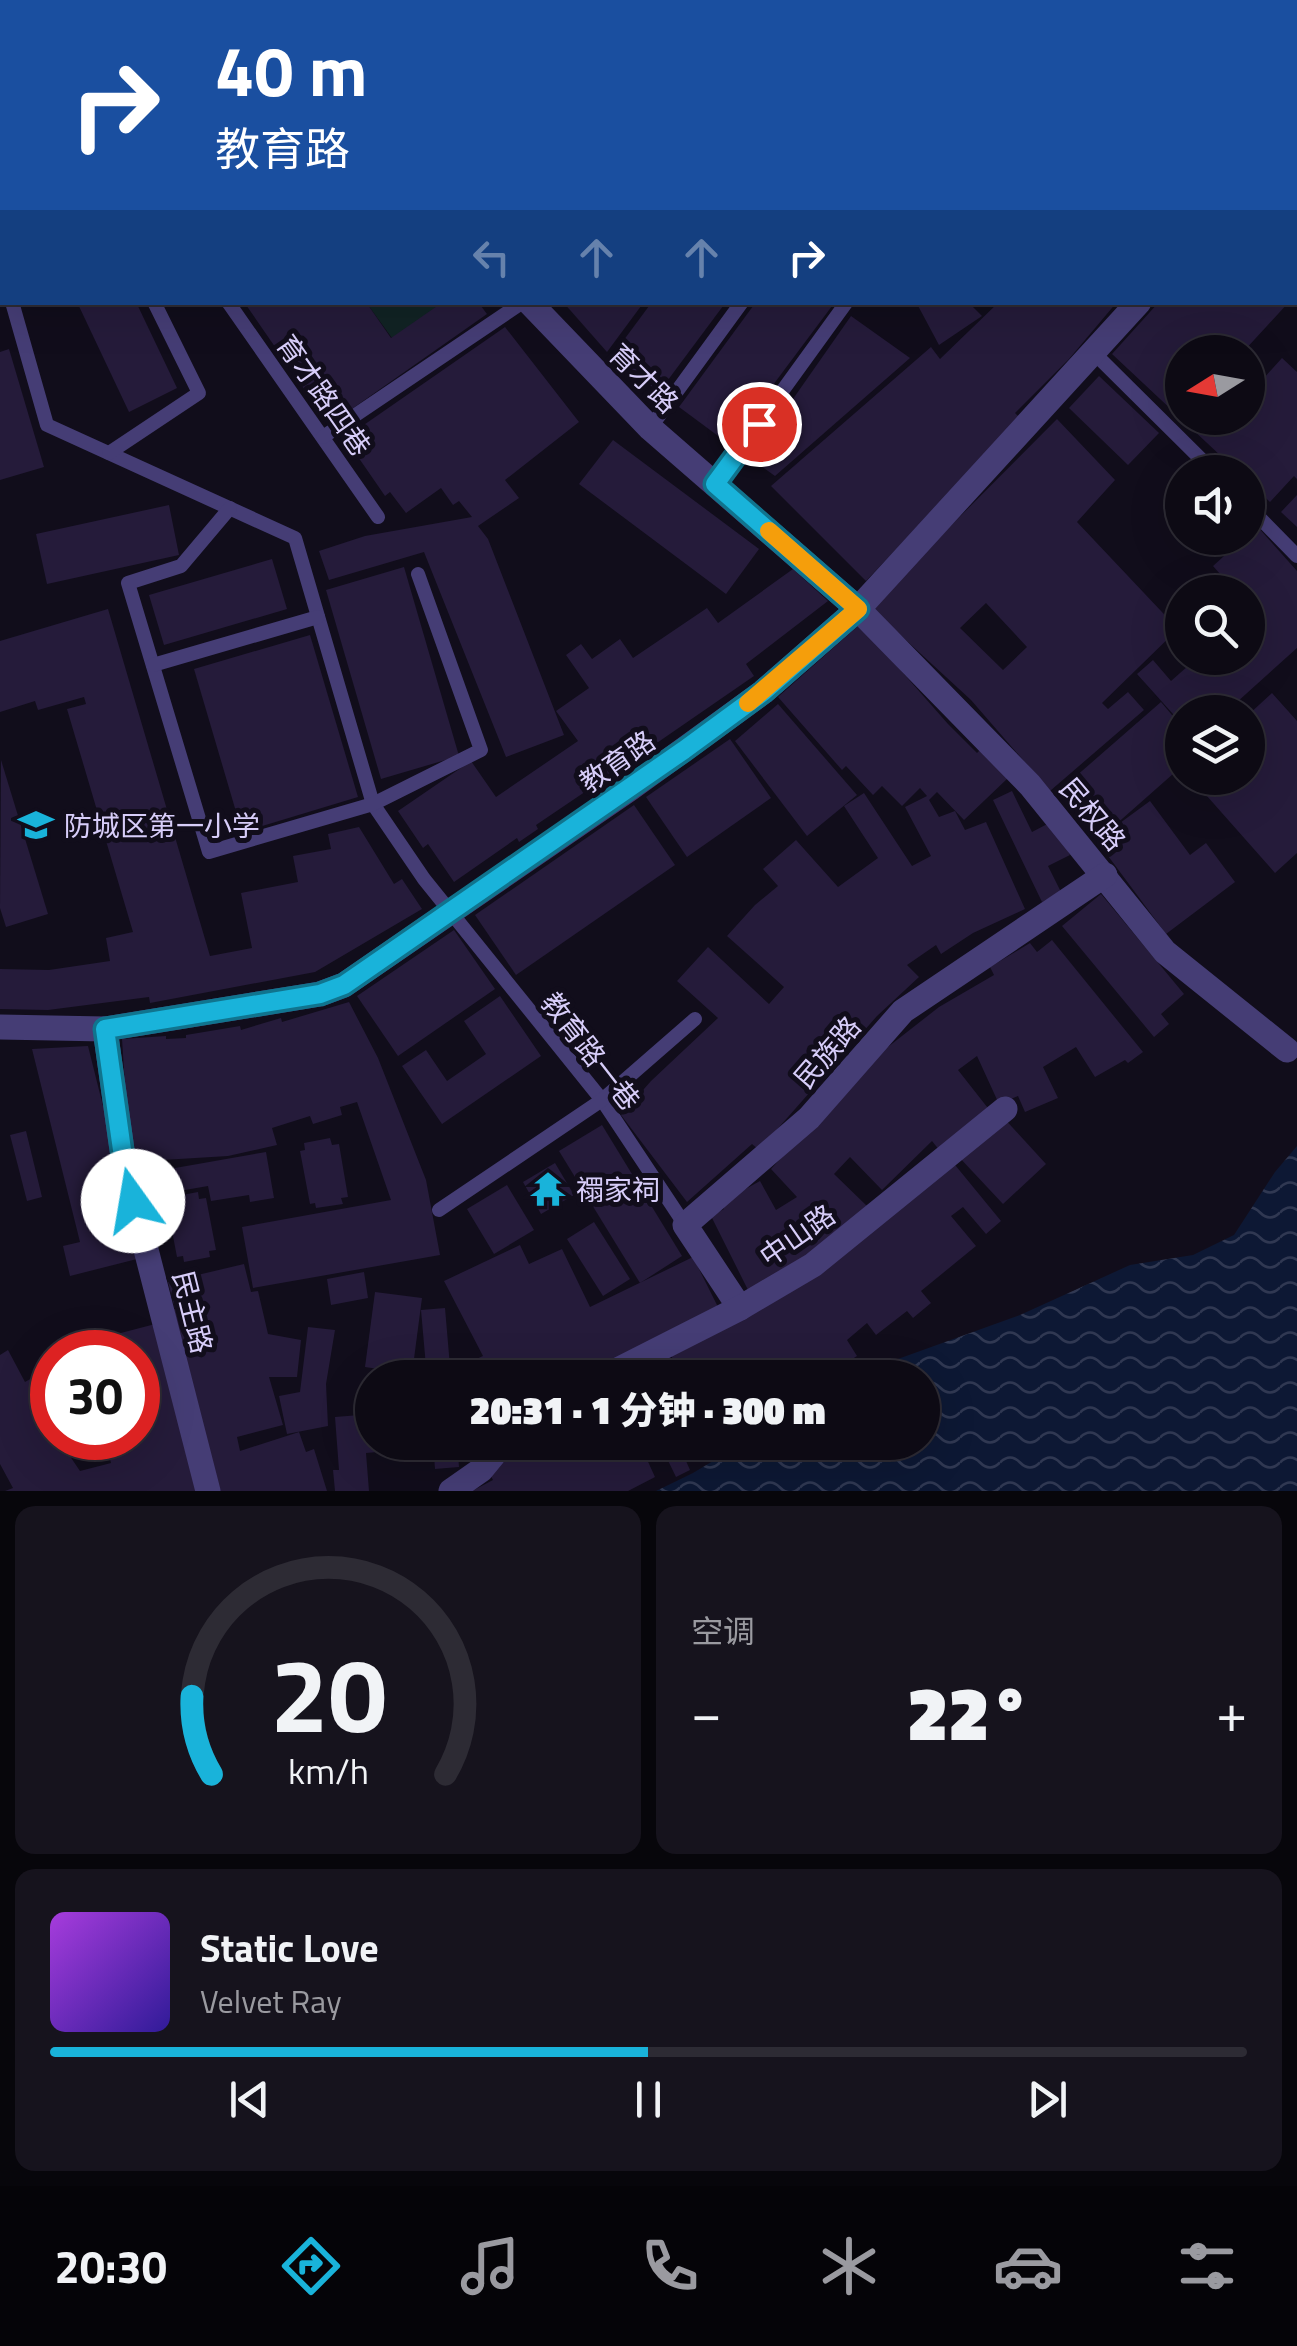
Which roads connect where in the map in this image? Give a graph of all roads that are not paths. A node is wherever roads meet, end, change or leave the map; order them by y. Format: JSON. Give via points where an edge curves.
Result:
{"nodes":[{"id":1,"x":13,"y":305,"type":"edge"},
{"id":2,"x":155,"y":305,"type":"edge"},
{"id":3,"x":230,"y":305,"type":"edge"},
{"id":4,"x":526,"y":305,"type":"edge"},
{"id":5,"x":531,"y":305,"type":"edge"},
{"id":6,"x":740,"y":305,"type":"edge"},
{"id":7,"x":845,"y":305,"type":"edge"},
{"id":8,"x":1136,"y":305,"type":"edge"},
{"id":9,"x":1094,"y":353,"type":"junction"},
{"id":10,"x":650,"y":428,"type":"junction"},
{"id":11,"x":322,"y":437,"type":"junction"},
{"id":12,"x":108,"y":453,"type":"junction"},
{"id":13,"x":1197,"y":455,"type":"edge"},
{"id":14,"x":715,"y":484,"type":"junction"},
{"id":15,"x":230,"y":508,"type":"junction"},
{"id":16,"x":378,"y":518,"type":"dead end"},
{"id":17,"x":1265,"y":523,"type":"edge"},
{"id":18,"x":1297,"y":556,"type":"edge"},
{"id":19,"x":418,"y":574,"type":"dead end"},
{"id":20,"x":858,"y":609,"type":"junction"},
{"id":21,"x":318,"y":617,"type":"junction"},
{"id":22,"x":153,"y":665,"type":"junction"},
{"id":23,"x":372,"y":804,"type":"junction"},
{"id":24,"x":1105,"y":875,"type":"junction"},
{"id":25,"x":452,"y":912,"type":"junction"},
{"id":26,"x":695,"y":1019,"type":"dead end"},
{"id":27,"x":0,"y":1027,"type":"edge"},
{"id":28,"x":105,"y":1029,"type":"junction"},
{"id":29,"x":1286,"y":1050,"type":"dead end"},
{"id":30,"x":602,"y":1100,"type":"junction"},
{"id":31,"x":1005,"y":1108,"type":"dead end"},
{"id":32,"x":439,"y":1210,"type":"dead end"},
{"id":33,"x":685,"y":1225,"type":"junction"},
{"id":34,"x":740,"y":1308,"type":"junction"},
{"id":35,"x":637,"y":1360,"type":"edge"},
{"id":36,"x":489,"y":1460,"type":"edge"},
{"id":37,"x":208,"y":1491,"type":"edge"},
{"id":38,"x":452,"y":1491,"type":"edge"}],
"edges":[{"from":1,"to":12,"type":"lane","name":"教育路一巷","via":[[48,425]]},
{"from":2,"to":12,"type":"lane","via":[[199,393]]},
{"from":3,"to":11,"type":"lane","name":"育才路四巷"},
{"from":4,"to":11,"type":"lane"},
{"from":5,"to":10,"type":"street","name":"育才路"},
{"from":6,"to":10,"type":"lane"},
{"from":7,"to":14,"type":"lane"},
{"from":8,"to":9,"type":"street","name":"教育路"},
{"from":9,"to":13,"type":"lane"},
{"from":9,"to":20,"type":"street","name":"教育路"},
{"from":10,"to":14,"type":"street","name":"育才路"},
{"from":11,"to":16,"type":"lane","name":"育才路四巷"},
{"from":12,"to":15,"type":"lane","name":"教育路一巷"},
{"from":14,"to":20,"type":"street","name":"育才路"},
{"from":15,"to":21,"type":"lane","name":"教育路一巷","via":[[294,538]]},
{"from":15,"to":22,"type":"lane","via":[[181,566],[128,582]]},
{"from":17,"to":18,"type":"lane"},
{"from":19,"to":23,"type":"lane","via":[[480,750]]},
{"from":20,"to":24,"type":"street","name":"民权路","via":[[1030,785]]},
{"from":20,"to":25,"type":"street","name":"教育路","via":[[763,692]]},
{"from":21,"to":22,"type":"lane"},
{"from":21,"to":23,"type":"lane","name":"教育路一巷"},
{"from":22,"to":23,"type":"lane","via":[[209,852]]},
{"from":23,"to":25,"type":"lane","name":"教育路一巷"},
{"from":24,"to":29,"type":"street","name":"民权路","via":[[1165,952]]},
{"from":24,"to":33,"type":"street","name":"民族路","via":[[903,1010],[809,1118]]},
{"from":25,"to":28,"type":"street","name":"教育路","via":[[344,985],[320,994]]},
{"from":25,"to":30,"type":"lane","name":"教育路一巷"},
{"from":26,"to":30,"type":"lane"},
{"from":27,"to":28,"type":"street","name":"教育路"},
{"from":28,"to":37,"type":"street","name":"民主路","via":[[124,1164]]},
{"from":30,"to":32,"type":"lane"},
{"from":30,"to":33,"type":"lane","name":"教育路一巷"},
{"from":31,"to":34,"type":"street","name":"中山路","via":[[812,1265]]},
{"from":33,"to":34,"type":"street"},
{"from":34,"to":35,"type":"street","name":"中山路"},
{"from":36,"to":38,"type":"street"}]}
